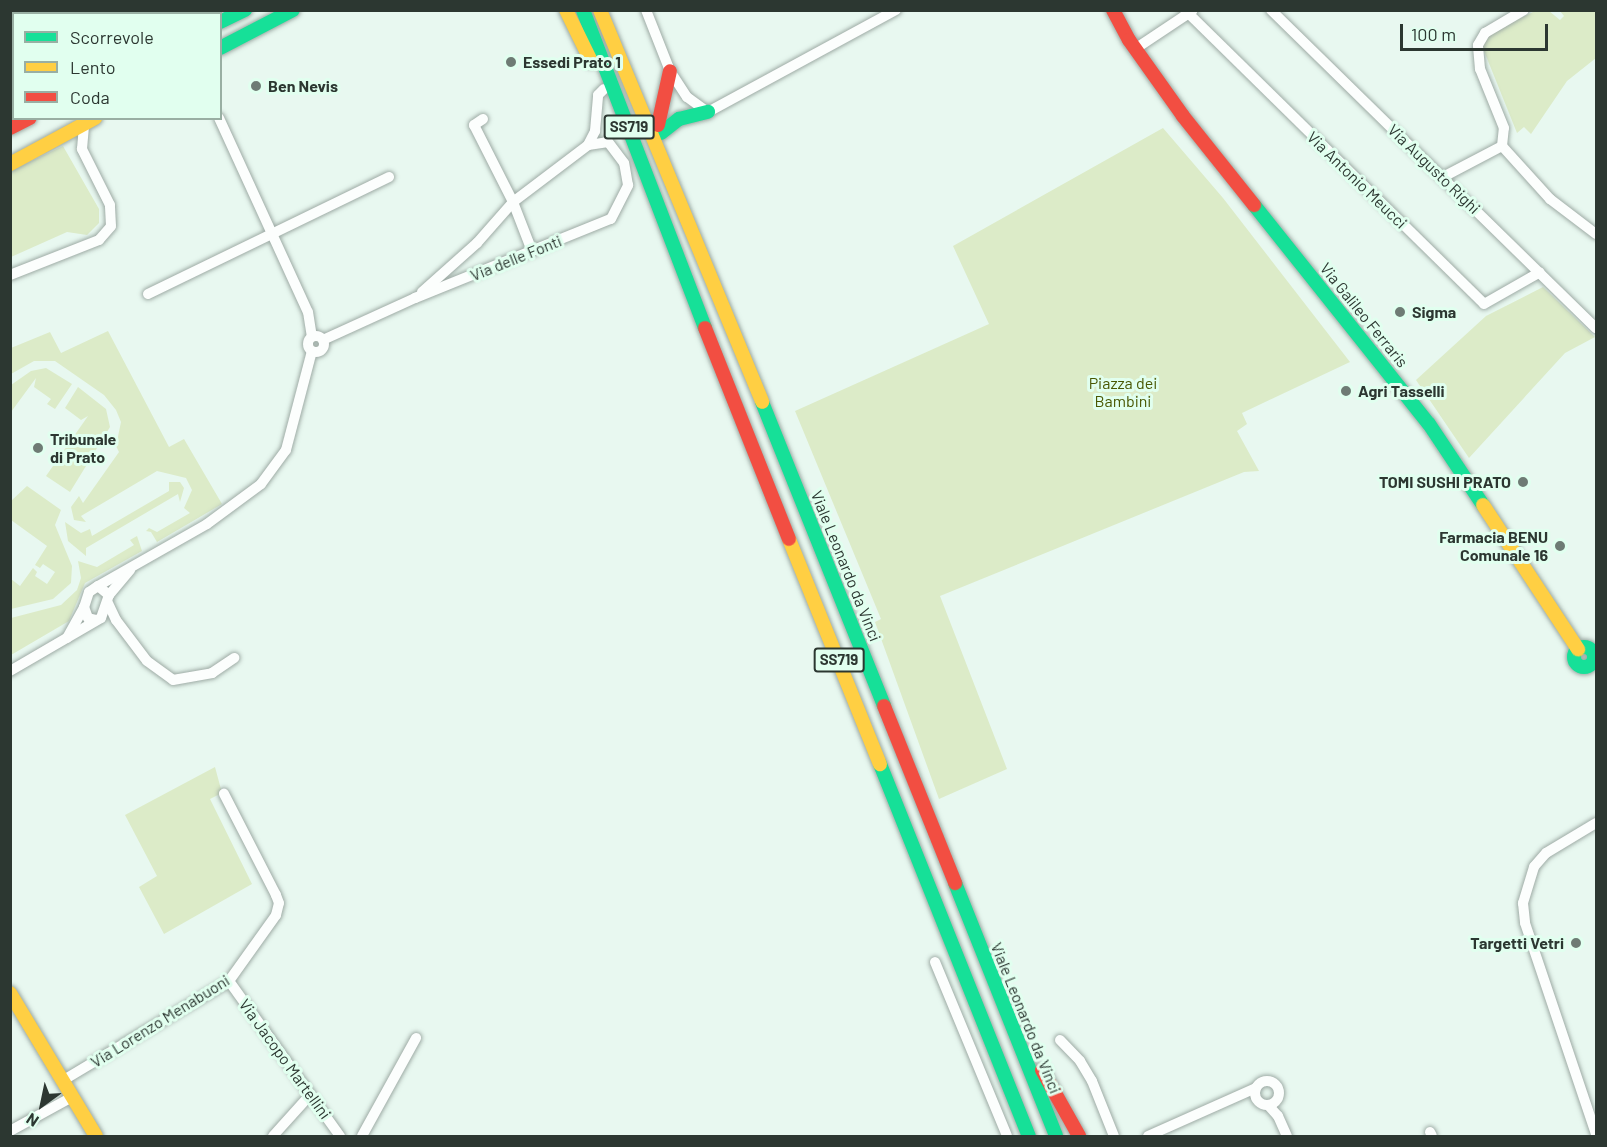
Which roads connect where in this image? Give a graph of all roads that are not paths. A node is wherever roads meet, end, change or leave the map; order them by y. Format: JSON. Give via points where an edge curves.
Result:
{"nodes":[{"id":1,"x":245,"y":10,"type":"edge"},
{"id":2,"x":276,"y":10,"type":"edge"},
{"id":3,"x":293,"y":10,"type":"edge"},
{"id":4,"x":566,"y":10,"type":"edge"},
{"id":5,"x":583,"y":10,"type":"edge"},
{"id":6,"x":600,"y":10,"type":"edge"},
{"id":7,"x":613,"y":10,"type":"edge"},
{"id":8,"x":646,"y":10,"type":"edge"},
{"id":9,"x":896,"y":10,"type":"edge"},
{"id":10,"x":1113,"y":10,"type":"edge"},
{"id":11,"x":1271,"y":10,"type":"edge"},
{"id":12,"x":1524,"y":10,"type":"edge"},
{"id":13,"x":1188,"y":12,"type":"edge"},
{"id":14,"x":222,"y":21,"type":"edge"},
{"id":15,"x":222,"y":37,"type":"edge"},
{"id":16,"x":222,"y":47,"type":"edge"},
{"id":17,"x":1135,"y":49,"type":"junction"},
{"id":18,"x":670,"y":71,"type":"junction"},
{"id":19,"x":604,"y":89,"type":"junction"},
{"id":20,"x":708,"y":112,"type":"junction"},
{"id":21,"x":483,"y":119,"type":"dead end"},
{"id":22,"x":26,"y":120,"type":"edge"},
{"id":23,"x":85,"y":120,"type":"edge"},
{"id":24,"x":220,"y":120,"type":"edge"},
{"id":25,"x":10,"y":128,"type":"edge"},
{"id":26,"x":660,"y":129,"type":"junction"},
{"id":27,"x":59,"y":138,"type":"junction"},
{"id":28,"x":588,"y":145,"type":"junction"},
{"id":29,"x":1502,"y":147,"type":"junction"},
{"id":30,"x":82,"y":148,"type":"junction"},
{"id":31,"x":10,"y":152,"type":"edge"},
{"id":32,"x":662,"y":153,"type":"junction"},
{"id":33,"x":10,"y":164,"type":"edge"},
{"id":34,"x":389,"y":177,"type":"dead end"},
{"id":35,"x":1443,"y":177,"type":"junction"},
{"id":36,"x":647,"y":184,"type":"junction"},
{"id":37,"x":513,"y":202,"type":"junction"},
{"id":38,"x":272,"y":232,"type":"junction"},
{"id":39,"x":1596,"y":234,"type":"edge"},
{"id":40,"x":532,"y":252,"type":"junction"},
{"id":41,"x":1539,"y":272,"type":"junction"},
{"id":42,"x":10,"y":275,"type":"edge"},
{"id":43,"x":148,"y":294,"type":"dead end"},
{"id":44,"x":415,"y":298,"type":"junction"},
{"id":45,"x":1596,"y":328,"type":"edge"},
{"id":46,"x":312,"y":338,"type":"junction"},
{"id":47,"x":323,"y":340,"type":"junction"},
{"id":48,"x":312,"y":351,"type":"junction"},
{"id":49,"x":132,"y":568,"type":"junction"},
{"id":50,"x":98,"y":586,"type":"junction"},
{"id":51,"x":109,"y":599,"type":"junction"},
{"id":52,"x":84,"y":607,"type":"junction"},
{"id":53,"x":98,"y":619,"type":"junction"},
{"id":54,"x":122,"y":628,"type":"junction"},
{"id":55,"x":67,"y":638,"type":"junction"},
{"id":56,"x":234,"y":658,"type":"dead end"},
{"id":57,"x":1594,"y":661,"type":"edge"},
{"id":58,"x":10,"y":671,"type":"edge"},
{"id":59,"x":224,"y":794,"type":"dead end"},
{"id":60,"x":1596,"y":823,"type":"edge"},
{"id":61,"x":935,"y":962,"type":"dead end"},
{"id":62,"x":229,"y":981,"type":"junction"},
{"id":63,"x":10,"y":993,"type":"edge"},
{"id":64,"x":1007,"y":1014,"type":"junction"},
{"id":65,"x":416,"y":1038,"type":"dead end"},
{"id":66,"x":1060,"y":1040,"type":"dead end"},
{"id":67,"x":62,"y":1081,"type":"junction"},
{"id":68,"x":1256,"y":1093,"type":"junction"},
{"id":69,"x":310,"y":1095,"type":"junction"},
{"id":70,"x":72,"y":1097,"type":"junction"},
{"id":71,"x":1268,"y":1105,"type":"junction"},
{"id":72,"x":10,"y":1131,"type":"edge"},
{"id":73,"x":1596,"y":1134,"type":"edge"},
{"id":74,"x":96,"y":1137,"type":"edge"},
{"id":75,"x":273,"y":1137,"type":"edge"},
{"id":76,"x":340,"y":1137,"type":"edge"},
{"id":77,"x":362,"y":1137,"type":"edge"},
{"id":78,"x":1007,"y":1137,"type":"edge"},
{"id":79,"x":1029,"y":1137,"type":"edge"},
{"id":80,"x":1056,"y":1137,"type":"edge"},
{"id":81,"x":1079,"y":1137,"type":"edge"},
{"id":82,"x":1114,"y":1137,"type":"edge"},
{"id":83,"x":1148,"y":1137,"type":"edge"},
{"id":84,"x":1287,"y":1137,"type":"edge"},
{"id":85,"x":1591,"y":1137,"type":"edge"}],
"edges":[{"from":1,"to":14,"type":"main road"},
{"from":2,"to":15,"type":"main road"},
{"from":3,"to":16,"type":"main road"},
{"from":4,"to":19,"type":"main road"},
{"from":5,"to":36,"type":"main road","number":"SS719","via":[[623,108]]},
{"from":6,"to":32,"type":"main road","name":"Viale Leonardo da Vinci","number":"SS719"},
{"from":7,"to":26,"type":"main road"},
{"from":8,"to":18,"type":"street"},
{"from":9,"to":20,"type":"street","via":[[733,102]]},
{"from":10,"to":17,"type":"main road","name":"Via Galileo Ferraris"},
{"from":11,"to":35,"type":"street","name":"Via Augusto Righi"},
{"from":12,"to":29,"type":"street","via":[[1485,33],[1478,45],[1480,69],[1504,129]]},
{"from":13,"to":17,"type":"street"},
{"from":13,"to":41,"type":"street","name":"Via Antonio Meucci","via":[[1484,304]]},
{"from":17,"to":57,"type":"main road","name":"Via Galileo Ferraris","via":[[1183,116],[1429,424],[1578,649],[1576,663],[1583,667]]},
{"from":18,"to":20,"type":"street","via":[[687,97]]},
{"from":18,"to":26,"type":"main road"},
{"from":19,"to":28,"type":"street","via":[[598,95],[595,131]]},
{"from":19,"to":36,"type":"main road"},
{"from":20,"to":26,"type":"main road","via":[[679,119]]},
{"from":21,"to":37,"type":"street","via":[[474,125]]},
{"from":22,"to":25,"type":"main road"},
{"from":23,"to":27,"type":"main road"},
{"from":23,"to":30,"type":"street"},
{"from":23,"to":31,"type":"main road"},
{"from":24,"to":38,"type":"street"},
{"from":26,"to":32,"type":"main road"},
{"from":27,"to":30,"type":"street"},
{"from":27,"to":33,"type":"main road"},
{"from":28,"to":37,"type":"street"},
{"from":28,"to":40,"type":"street","name":"Via delle Fonti","via":[[608,142],[624,163],[628,186],[622,204],[611,219]]},
{"from":29,"to":35,"type":"street"},
{"from":29,"to":39,"type":"street","via":[[1550,199]]},
{"from":30,"to":42,"type":"street","via":[[110,204],[111,226],[99,240]]},
{"from":32,"to":64,"type":"main road","name":"Viale Leonardo da Vinci","number":"SS719"},
{"from":34,"to":38,"type":"street"},
{"from":35,"to":41,"type":"street","name":"Via Augusto Righi"},
{"from":36,"to":79,"type":"main road","number":"SS719"},
{"from":37,"to":40,"type":"street"},
{"from":37,"to":44,"type":"street","via":[[477,243]]},
{"from":38,"to":43,"type":"street"},
{"from":38,"to":46,"type":"street","via":[[308,312]]},
{"from":40,"to":44,"type":"street","name":"Via delle Fonti"},
{"from":41,"to":45,"type":"street","name":"Via Augusto Righi"},
{"from":44,"to":47,"type":"street","name":"Via delle Fonti"},
{"from":46,"to":47,"type":"street"},
{"from":46,"to":48,"type":"street","via":[[308,345]]},
{"from":47,"to":48,"type":"street","name":"Via delle Fonti","via":[[322,350]]},
{"from":48,"to":49,"type":"street","via":[[286,450],[274,469],[234,507]]},
{"from":49,"to":50,"type":"street"},
{"from":49,"to":51,"type":"street"},
{"from":50,"to":51,"type":"street"},
{"from":50,"to":52,"type":"street","via":[[89,592]]},
{"from":51,"to":53,"type":"street"},
{"from":51,"to":54,"type":"street"},
{"from":52,"to":53,"type":"street","via":[[88,618]]},
{"from":52,"to":55,"type":"street"},
{"from":53,"to":54,"type":"street"},
{"from":53,"to":55,"type":"street"},
{"from":54,"to":56,"type":"street","via":[[147,661],[173,680],[212,674]]},
{"from":55,"to":58,"type":"street"},
{"from":59,"to":62,"type":"street","name":"Via Lorenzo Menabuoni","via":[[279,903],[276,915]]},
{"from":60,"to":73,"type":"street","via":[[1546,853],[1534,867],[1523,903],[1525,923]]},
{"from":61,"to":78,"type":"street"},
{"from":62,"to":67,"type":"street","name":"Via Lorenzo Menabuoni"},
{"from":62,"to":69,"type":"street","name":"Via Jacopo Martellini"},
{"from":63,"to":67,"type":"main road"},
{"from":64,"to":80,"type":"main road","name":"Viale Leonardo da Vinci","number":"SS719"},
{"from":64,"to":81,"type":"main road"},
{"from":65,"to":77,"type":"street"},
{"from":66,"to":82,"type":"street","via":[[1092,1081]]},
{"from":67,"to":70,"type":"main road"},
{"from":68,"to":71,"type":"street"},
{"from":68,"to":71,"type":"street","via":[[1266,1081],[1277,1086],[1277,1100]]},
{"from":68,"to":83,"type":"street"},
{"from":69,"to":75,"type":"street"},
{"from":69,"to":76,"type":"street","name":"Via Jacopo Martellini"},
{"from":70,"to":72,"type":"street"},
{"from":70,"to":74,"type":"main road"},
{"from":71,"to":84,"type":"street"},
{"from":73,"to":85,"type":"street"}]}
